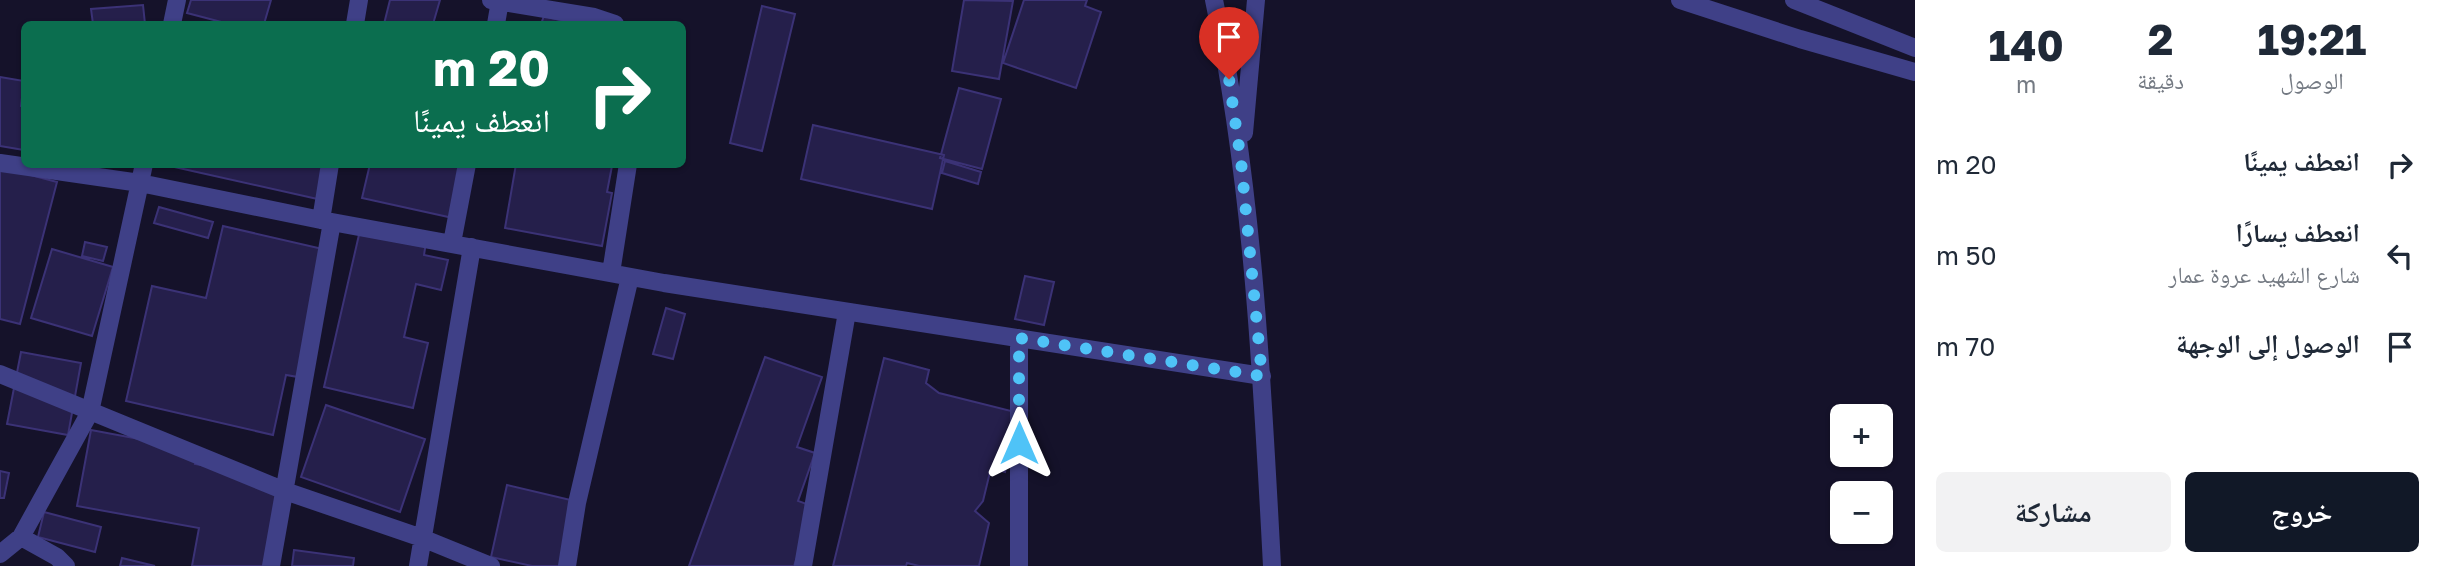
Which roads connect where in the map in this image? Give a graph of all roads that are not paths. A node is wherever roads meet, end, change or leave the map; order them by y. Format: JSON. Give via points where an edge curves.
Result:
{"nodes":[{"id":1,"x":177,"y":0,"type":"edge"},
{"id":2,"x":359,"y":0,"type":"edge"},
{"id":3,"x":1214,"y":0,"type":"edge"},
{"id":4,"x":1256,"y":0,"type":"edge"},
{"id":5,"x":1680,"y":0,"type":"edge"},
{"id":6,"x":1794,"y":0,"type":"edge"},
{"id":7,"x":496,"y":1,"type":"edge"},
{"id":8,"x":173,"y":21,"type":"edge"},
{"id":9,"x":356,"y":21,"type":"edge"},
{"id":10,"x":496,"y":21,"type":"edge"},
{"id":11,"x":606,"y":21,"type":"edge"},
{"id":12,"x":1915,"y":48,"type":"edge"},
{"id":13,"x":1915,"y":72,"type":"edge"},
{"id":14,"x":1241,"y":161,"type":"junction"},
{"id":15,"x":0,"y":163,"type":"edge"},
{"id":16,"x":21,"y":166,"type":"edge"},
{"id":17,"x":35,"y":168,"type":"edge"},
{"id":18,"x":143,"y":168,"type":"edge"},
{"id":19,"x":330,"y":168,"type":"edge"},
{"id":20,"x":466,"y":168,"type":"edge"},
{"id":21,"x":627,"y":168,"type":"edge"},
{"id":22,"x":140,"y":183,"type":"junction"},
{"id":23,"x":327,"y":221,"type":"junction"},
{"id":24,"x":452,"y":243,"type":"junction"},
{"id":25,"x":472,"y":247,"type":"junction"},
{"id":26,"x":611,"y":274,"type":"junction"},
{"id":27,"x":630,"y":277,"type":"junction"},
{"id":28,"x":847,"y":312,"type":"junction"},
{"id":29,"x":1019,"y":338,"type":"junction"},
{"id":30,"x":0,"y":374,"type":"edge"},
{"id":31,"x":1262,"y":376,"type":"junction"},
{"id":32,"x":90,"y":412,"type":"junction"},
{"id":33,"x":285,"y":491,"type":"junction"},
{"id":34,"x":21,"y":537,"type":"junction"},
{"id":35,"x":422,"y":538,"type":"junction"},
{"id":36,"x":0,"y":554,"type":"edge"},
{"id":37,"x":66,"y":566,"type":"edge"},
{"id":38,"x":271,"y":566,"type":"edge"},
{"id":39,"x":418,"y":566,"type":"edge"},
{"id":40,"x":491,"y":566,"type":"edge"},
{"id":41,"x":567,"y":566,"type":"edge"},
{"id":42,"x":803,"y":566,"type":"edge"},
{"id":43,"x":1019,"y":566,"type":"edge"},
{"id":44,"x":1272,"y":566,"type":"edge"}],
"edges":[{"from":1,"to":8,"type":"street"},
{"from":2,"to":9,"type":"street"},
{"from":3,"to":14,"type":"street"},
{"from":4,"to":14,"type":"street"},
{"from":5,"to":13,"type":"street"},
{"from":6,"to":12,"type":"street"},
{"from":7,"to":10,"type":"street"},
{"from":7,"to":11,"type":"street"},
{"from":14,"to":31,"type":"street"},
{"from":15,"to":16,"type":"street"},
{"from":17,"to":22,"type":"street"},
{"from":18,"to":22,"type":"street"},
{"from":19,"to":23,"type":"street"},
{"from":20,"to":24,"type":"street"},
{"from":21,"to":26,"type":"street"},
{"from":22,"to":23,"type":"street"},
{"from":22,"to":32,"type":"street"},
{"from":23,"to":24,"type":"street"},
{"from":23,"to":33,"type":"street"},
{"from":24,"to":25,"type":"street"},
{"from":25,"to":26,"type":"street"},
{"from":25,"to":35,"type":"street"},
{"from":26,"to":27,"type":"street"},
{"from":27,"to":28,"type":"street"},
{"from":27,"to":41,"type":"street","via":[[577,503]]},
{"from":28,"to":29,"type":"street"},
{"from":28,"to":42,"type":"street"},
{"from":29,"to":31,"type":"street"},
{"from":29,"to":43,"type":"street"},
{"from":30,"to":32,"type":"street"},
{"from":31,"to":44,"type":"street"},
{"from":32,"to":33,"type":"street"},
{"from":32,"to":34,"type":"street"},
{"from":33,"to":35,"type":"street"},
{"from":33,"to":38,"type":"street"},
{"from":34,"to":36,"type":"street"},
{"from":34,"to":37,"type":"street"},
{"from":35,"to":39,"type":"street"},
{"from":35,"to":40,"type":"street"}]}
